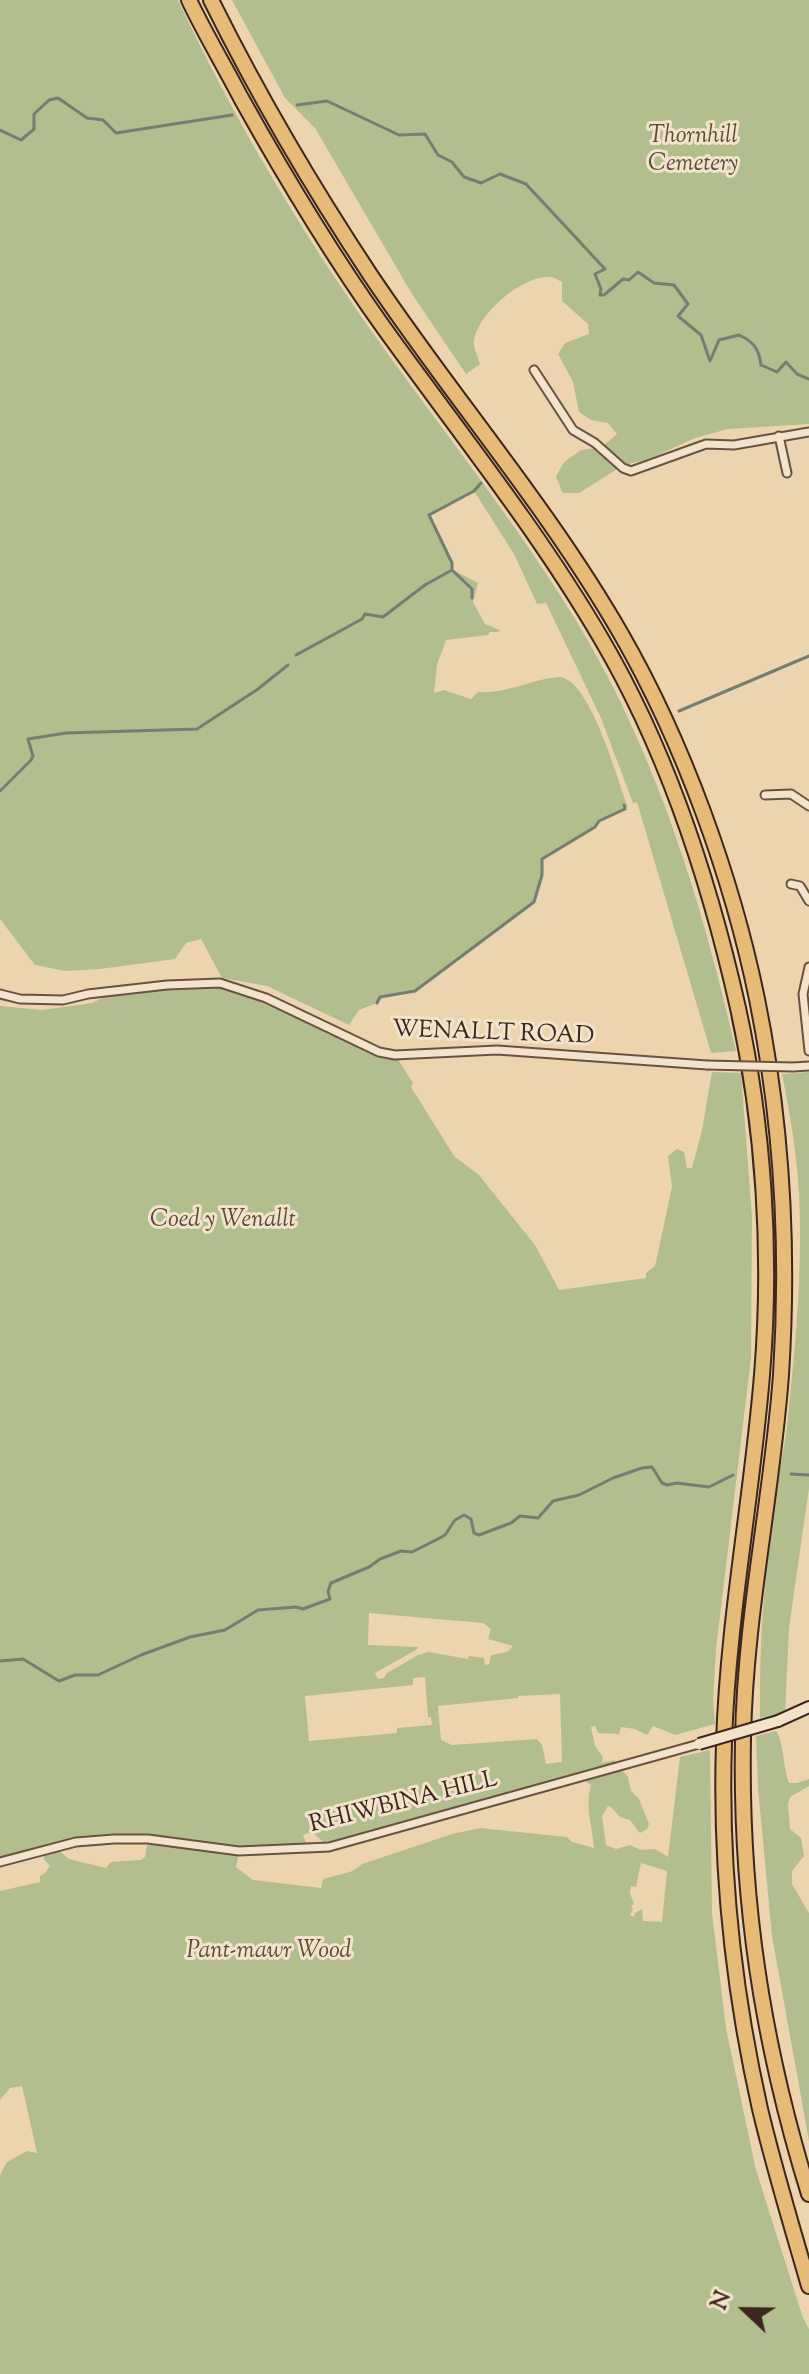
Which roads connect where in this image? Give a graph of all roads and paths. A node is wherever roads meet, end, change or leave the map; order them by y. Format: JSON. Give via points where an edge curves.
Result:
{"nodes":[{"id":1,"x":189,"y":0,"type":"edge"},
{"id":2,"x":211,"y":0,"type":"edge"},
{"id":3,"x":534,"y":370,"type":"dead end"},
{"id":4,"x":809,"y":432,"type":"edge"},
{"id":5,"x":779,"y":436,"type":"junction"},
{"id":6,"x":787,"y":473,"type":"dead end"},
{"id":7,"x":765,"y":795,"type":"dead end"},
{"id":8,"x":809,"y":806,"type":"edge"},
{"id":9,"x":791,"y":884,"type":"dead end"},
{"id":10,"x":809,"y":901,"type":"edge"},
{"id":11,"x":809,"y":969,"type":"edge"},
{"id":12,"x":0,"y":994,"type":"edge"},
{"id":13,"x":809,"y":1051,"type":"edge"},
{"id":14,"x":809,"y":1066,"type":"edge"},
{"id":15,"x":809,"y":1707,"type":"edge"},
{"id":16,"x":699,"y":1744,"type":"joint"},
{"id":17,"x":0,"y":1862,"type":"edge"},
{"id":18,"x":771,"y":2152,"type":"junction"},
{"id":19,"x":809,"y":2194,"type":"edge"},
{"id":20,"x":809,"y":2262,"type":"edge"},
{"id":21,"x":809,"y":2286,"type":"edge"}],
"edges":[{"from":1,"to":18,"type":"highway","via":[[286,179],[348,276],[528,526],[605,645],[665,772],[712,903],[748,1062],[764,1225],[762,1379],[731,1633],[724,1825],[737,1978]]},
{"from":2,"to":19,"type":"highway","via":[[253,85],[372,278],[549,522],[624,640],[699,802],[741,934],[758,1003],[775,1117],[785,1247],[781,1378],[745,1698],[747,1866],[767,2036]]},
{"from":3,"to":5,"type":"street","via":[[573,430],[631,471],[706,444],[734,445]]},
{"from":4,"to":5,"type":"street"},
{"from":5,"to":6,"type":"street"},
{"from":7,"to":8,"type":"street","via":[[791,794]]},
{"from":9,"to":10,"type":"street","via":[[800,886]]},
{"from":11,"to":13,"type":"street","via":[[803,994]]},
{"from":12,"to":14,"type":"street","name":"WENALLT ROAD","bridge":true,"via":[[63,1000],[220,983],[395,1055],[497,1050],[707,1065]]},
{"from":15,"to":16,"type":"street","name":"RHIWBINA HILL","bridge":true},
{"from":16,"to":17,"type":"street","name":"RHIWBINA HILL","via":[[329,1847],[239,1851],[114,1839],[76,1842]]},
{"from":18,"to":20,"type":"highway"},
{"from":18,"to":21,"type":"highway"}]}
